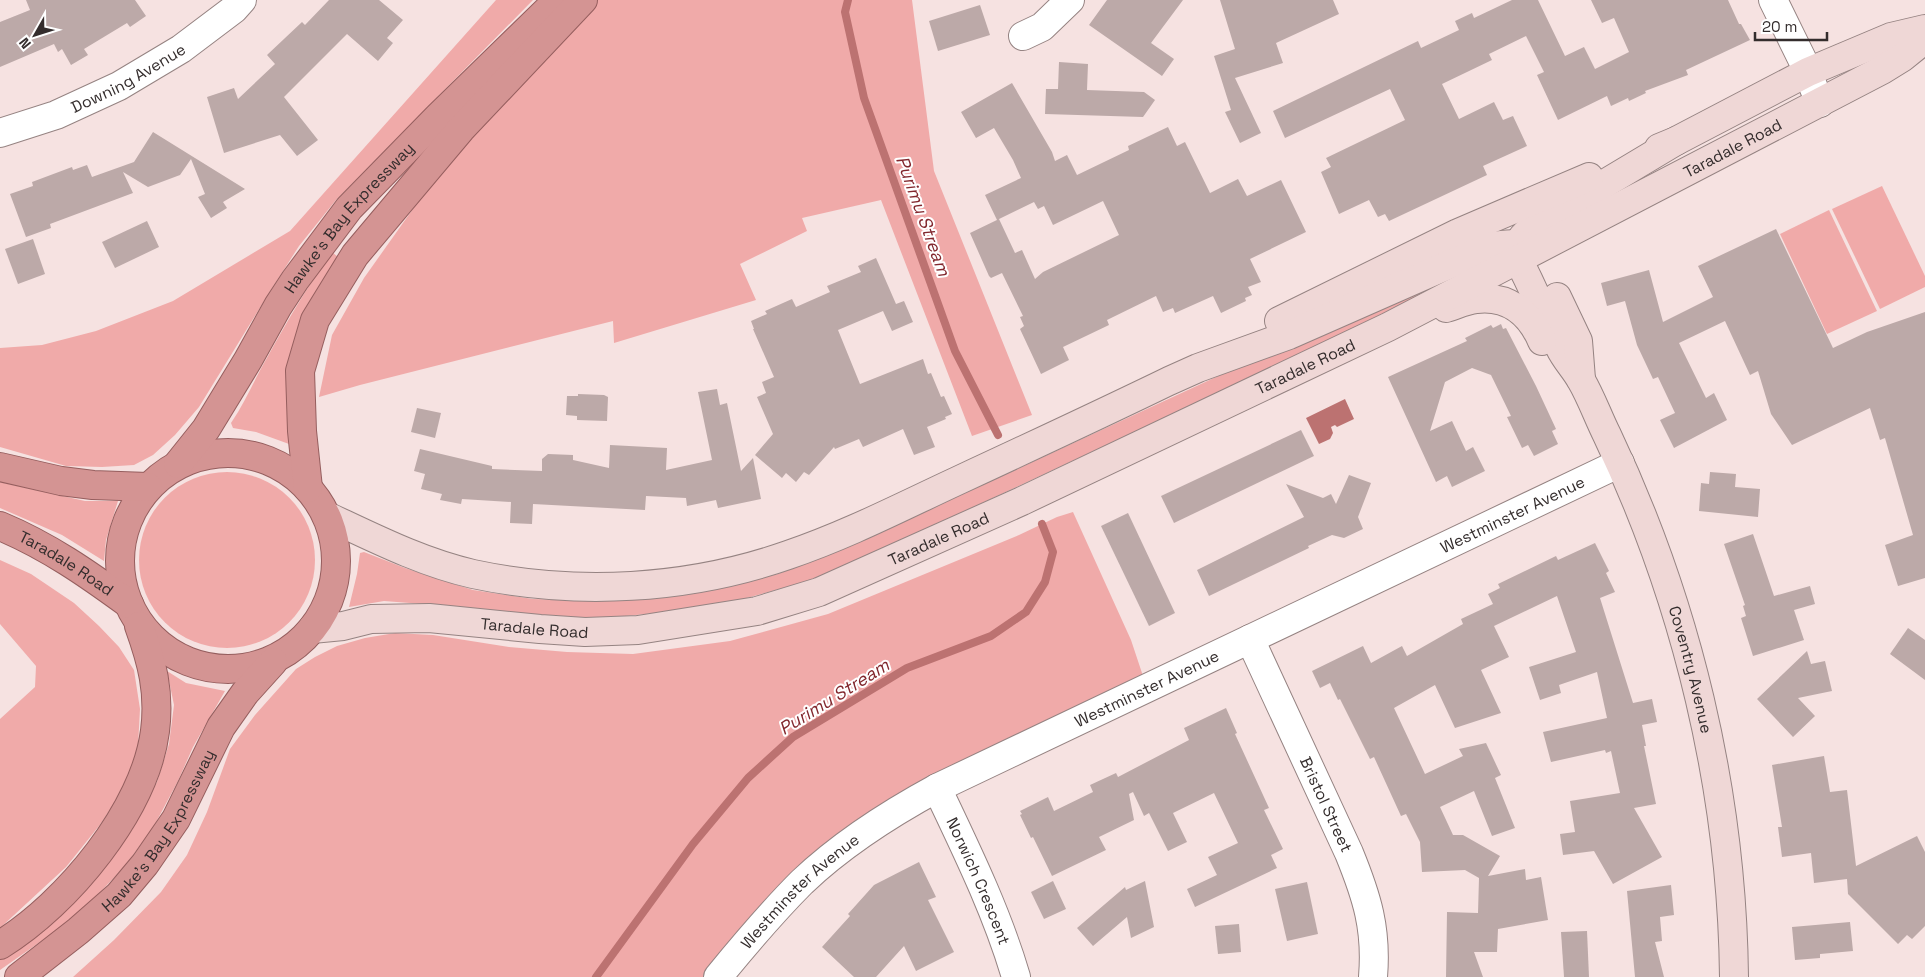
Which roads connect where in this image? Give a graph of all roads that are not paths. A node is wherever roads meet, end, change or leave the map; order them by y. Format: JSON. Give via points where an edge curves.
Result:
{"nodes":[{"id":1,"x":242,"y":0,"type":"edge"},
{"id":2,"x":558,"y":0,"type":"edge"},
{"id":3,"x":583,"y":0,"type":"edge"},
{"id":4,"x":1070,"y":0,"type":"edge"},
{"id":5,"x":1773,"y":0,"type":"edge"},
{"id":6,"x":1925,"y":29,"type":"edge"},
{"id":7,"x":1023,"y":36,"type":"dead end"},
{"id":8,"x":1925,"y":39,"type":"edge"},
{"id":9,"x":1808,"y":72,"type":"junction"},
{"id":10,"x":1820,"y":103,"type":"junction"},
{"id":11,"x":0,"y":133,"type":"edge"},
{"id":12,"x":1676,"y":141,"type":"junction"},
{"id":13,"x":1523,"y":251,"type":"junction"},
{"id":14,"x":1388,"y":327,"type":"junction"},
{"id":15,"x":1198,"y":368,"type":"junction"},
{"id":16,"x":1599,"y":419,"type":"junction"},
{"id":17,"x":1620,"y":463,"type":"junction"},
{"id":18,"x":178,"y":464,"type":"junction"},
{"id":19,"x":0,"y":467,"type":"edge"},
{"id":20,"x":148,"y":487,"type":"junction"},
{"id":21,"x":308,"y":488,"type":"junction"},
{"id":22,"x":327,"y":516,"type":"junction"},
{"id":23,"x":0,"y":526,"type":"edge"},
{"id":24,"x":133,"y":612,"type":"junction"},
{"id":25,"x":312,"y":629,"type":"junction"},
{"id":26,"x":1250,"y":639,"type":"junction"},
{"id":27,"x":273,"y":662,"type":"junction"},
{"id":28,"x":937,"y":788,"type":"junction"},
{"id":29,"x":0,"y":945,"type":"edge"},
{"id":30,"x":19,"y":977,"type":"edge"},
{"id":31,"x":718,"y":977,"type":"edge"},
{"id":32,"x":1016,"y":977,"type":"edge"},
{"id":33,"x":1373,"y":977,"type":"edge"},
{"id":34,"x":1734,"y":977,"type":"edge"}],
"edges":[{"from":1,"to":11,"type":"street","name":"Downing Avenue","via":[[181,49],[119,86],[56,115]]},
{"from":2,"to":18,"type":"highway","name":"Hawke's Bay Expressway","via":[[349,208],[295,280],[206,429]]},
{"from":3,"to":21,"type":"highway","name":"Hawke's Bay Expressway","via":[[461,129],[355,255],[315,320],[300,371]]},
{"from":4,"to":7,"type":"street","via":[[1042,27]]},
{"from":5,"to":9,"type":"street"},
{"from":6,"to":9,"type":"main road","name":"Taradale Road","via":[[1891,36]]},
{"from":8,"to":10,"type":"main road","name":"Taradale Road","via":[[1904,57]]},
{"from":9,"to":10,"type":"street"},
{"from":9,"to":12,"type":"main road","name":"Taradale Road"},
{"from":10,"to":13,"type":"main road","name":"Taradale Road"},
{"from":12,"to":13,"type":"main road","name":"Taradale Road","via":[[1539,223],[1527,232]]},
{"from":12,"to":15,"type":"main road","name":"Taradale Road","via":[[1458,233],[1350,284],[1239,342]]},
{"from":13,"to":14,"type":"main road","name":"Taradale Road"},
{"from":13,"to":15,"type":"main road","name":"Taradale Road","via":[[1489,247],[1289,336]]},
{"from":13,"to":16,"type":"main road","name":"Coventry Avenue","via":[[1578,341],[1581,379]]},
{"from":14,"to":16,"type":"main road","via":[[1475,299],[1495,299],[1511,304],[1536,326],[1569,390]]},
{"from":14,"to":25,"type":"main road","name":"Taradale Road","via":[[858,575],[818,592],[757,611],[638,630],[540,629],[429,618],[371,620]]},
{"from":15,"to":22,"type":"main road","name":"Taradale Road","via":[[858,528],[789,555],[706,576],[653,584],[574,587],[503,580],[408,554]]},
{"from":16,"to":17,"type":"main road","name":"Coventry Avenue"},
{"from":17,"to":26,"type":"street","name":"Westminster Avenue"},
{"from":17,"to":34,"type":"main road","name":"Coventry Avenue","via":[[1670,595],[1708,735],[1728,873]]},
{"from":18,"to":20,"type":"highway"},
{"from":18,"to":21,"type":"highway","via":[[209,454],[237,452],[263,458],[287,470]]},
{"from":19,"to":20,"type":"highway","via":[[69,482]]},
{"from":20,"to":24,"type":"highway","name":"Hawke's Bay Expressway","via":[[127,520],[124,534],[121,563]]},
{"from":21,"to":22,"type":"highway"},
{"from":22,"to":25,"type":"highway","via":[[334,539],[334,586]]},
{"from":23,"to":24,"type":"highway","name":"Taradale Road","via":[[56,552]]},
{"from":24,"to":27,"type":"highway","name":"Taradale Road","via":[[149,634],[169,651],[193,663],[219,668]]},
{"from":24,"to":29,"type":"highway","name":"Hawke's Bay Expressway","via":[[152,662],[156,694],[156,729],[139,787],[107,842],[86,869],[42,914]]},
{"from":25,"to":27,"type":"highway"},
{"from":26,"to":28,"type":"street","name":"Westminster Avenue"},
{"from":26,"to":33,"type":"street","name":"Bristol Street","via":[[1364,889],[1372,924]]},
{"from":27,"to":30,"type":"highway","name":"Hawke's Bay Expressway","via":[[221,727],[176,819],[145,864],[119,895]]},
{"from":28,"to":31,"type":"street","name":"Westminster Avenue","via":[[898,809],[827,860],[757,928]]},
{"from":28,"to":32,"type":"street","name":"Norwich Crescent","via":[[1007,947]]}]}
